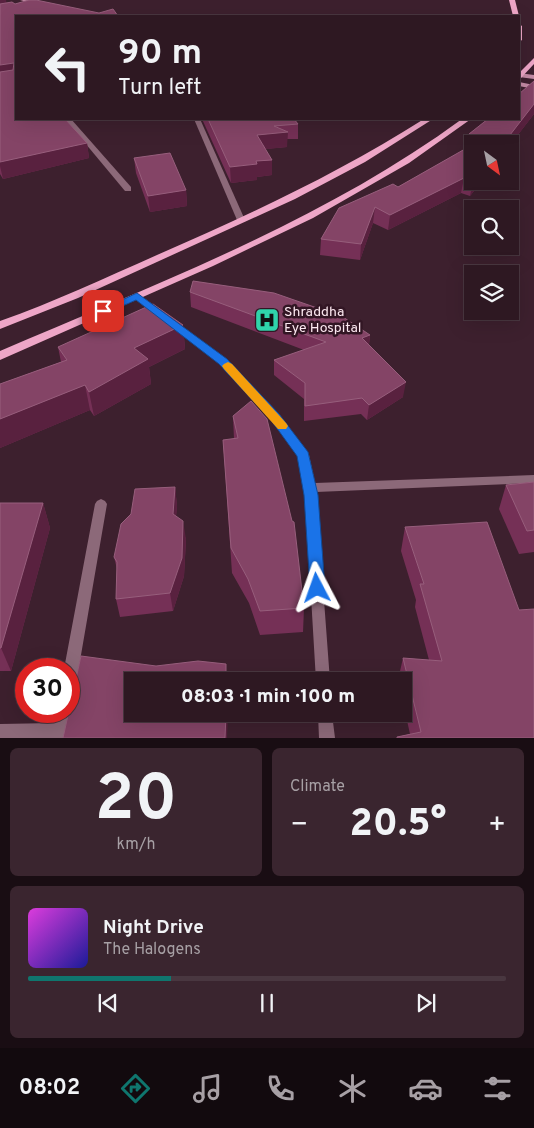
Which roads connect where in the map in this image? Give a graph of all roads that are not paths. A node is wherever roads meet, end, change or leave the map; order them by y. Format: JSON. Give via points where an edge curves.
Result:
{"nodes":[{"id":1,"x":22,"y":0,"type":"edge"},
{"id":2,"x":512,"y":0,"type":"edge"},
{"id":3,"x":29,"y":10,"type":"edge"},
{"id":4,"x":516,"y":15,"type":"edge"},
{"id":5,"x":534,"y":60,"type":"edge"},
{"id":6,"x":520,"y":75,"type":"edge"},
{"id":7,"x":520,"y":76,"type":"edge"},
{"id":8,"x":534,"y":77,"type":"edge"},
{"id":9,"x":520,"y":84,"type":"edge"},
{"id":10,"x":534,"y":88,"type":"edge"},
{"id":11,"x":69,"y":120,"type":"edge"},
{"id":12,"x":198,"y":120,"type":"edge"},
{"id":13,"x":427,"y":120,"type":"edge"},
{"id":14,"x":466,"y":120,"type":"edge"},
{"id":15,"x":128,"y":189,"type":"dead end"},
{"id":16,"x":241,"y":220,"type":"junction"},
{"id":17,"x":137,"y":296,"type":"junction"},
{"id":18,"x":0,"y":325,"type":"edge"},
{"id":19,"x":0,"y":356,"type":"edge"},
{"id":20,"x":534,"y":479,"type":"edge"},
{"id":21,"x":310,"y":488,"type":"junction"},
{"id":22,"x":101,"y":504,"type":"dead end"},
{"id":23,"x":74,"y":658,"type":"edge"},
{"id":24,"x":322,"y":672,"type":"edge"},
{"id":25,"x":326,"y":722,"type":"edge"},
{"id":26,"x":0,"y":732,"type":"edge"},
{"id":27,"x":60,"y":734,"type":"edge"},
{"id":28,"x":327,"y":738,"type":"edge"}],
"edges":[{"from":1,"to":3,"type":"street","via":[[46,6]]},
{"from":2,"to":4,"type":"main road"},
{"from":5,"to":6,"type":"main road"},
{"from":7,"to":8,"type":"street"},
{"from":9,"to":10,"type":"street"},
{"from":11,"to":15,"type":"street"},
{"from":12,"to":16,"type":"street"},
{"from":13,"to":16,"type":"main road","via":[[339,171]]},
{"from":14,"to":17,"type":"main road","via":[[436,143],[364,187],[268,237]]},
{"from":16,"to":18,"type":"main road"},
{"from":17,"to":19,"type":"main road"},
{"from":17,"to":21,"type":"street","via":[[223,361],[275,417],[303,455]]},
{"from":20,"to":21,"type":"street"},
{"from":21,"to":24,"type":"street"},
{"from":22,"to":23,"type":"street"},
{"from":25,"to":28,"type":"street"},
{"from":26,"to":27,"type":"street"}]}
